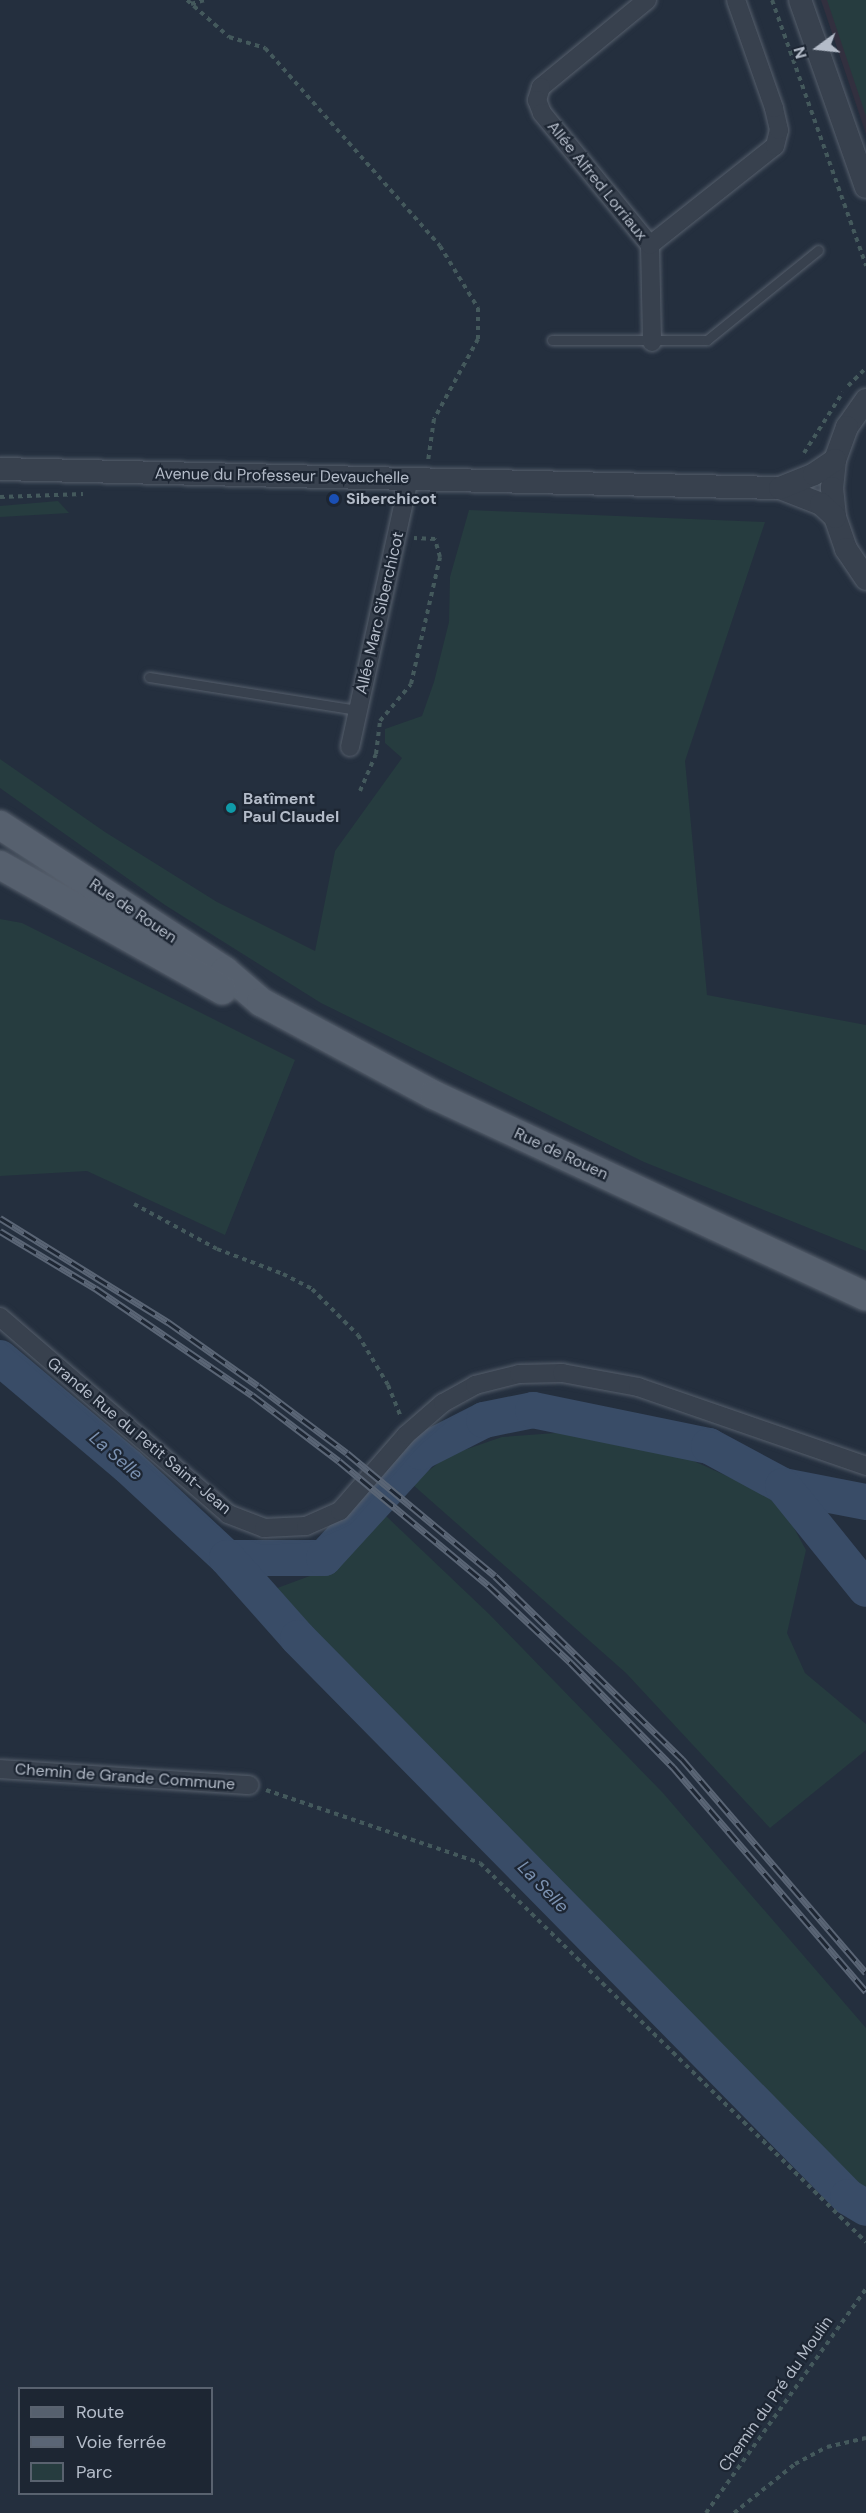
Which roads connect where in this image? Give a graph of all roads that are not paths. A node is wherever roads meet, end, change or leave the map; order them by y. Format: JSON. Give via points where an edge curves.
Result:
{"nodes":[{"id":1,"x":647,"y":0,"type":"edge"},
{"id":2,"x":736,"y":0,"type":"edge"},
{"id":3,"x":800,"y":0,"type":"edge"},
{"id":4,"x":866,"y":187,"type":"edge"},
{"id":5,"x":650,"y":245,"type":"junction"},
{"id":6,"x":818,"y":250,"type":"dead end"},
{"id":7,"x":552,"y":340,"type":"dead end"},
{"id":8,"x":652,"y":342,"type":"junction"},
{"id":9,"x":866,"y":400,"type":"edge"},
{"id":10,"x":835,"y":460,"type":"junction"},
{"id":11,"x":0,"y":469,"type":"edge"},
{"id":12,"x":68,"y":472,"type":"junction"},
{"id":13,"x":418,"y":479,"type":"junction"},
{"id":14,"x":0,"y":485,"type":"edge"},
{"id":15,"x":780,"y":488,"type":"junction"},
{"id":16,"x":835,"y":517,"type":"junction"},
{"id":17,"x":866,"y":579,"type":"edge"},
{"id":18,"x":149,"y":677,"type":"dead end"},
{"id":19,"x":357,"y":710,"type":"junction"},
{"id":20,"x":350,"y":747,"type":"dead end"},
{"id":21,"x":0,"y":813,"type":"edge"},
{"id":22,"x":0,"y":825,"type":"edge"},
{"id":23,"x":47,"y":854,"type":"junction"},
{"id":24,"x":0,"y":865,"type":"edge"},
{"id":25,"x":261,"y":1002,"type":"junction"},
{"id":26,"x":866,"y":1296,"type":"edge"},
{"id":27,"x":0,"y":1317,"type":"edge"},
{"id":28,"x":866,"y":1466,"type":"edge"},
{"id":29,"x":0,"y":1769,"type":"edge"},
{"id":30,"x":249,"y":1785,"type":"road end"}],
"edges":[{"from":1,"to":5,"type":"street","name":"Allée Alfred Lorriaux","via":[[541,87],[537,100],[542,113]]},
{"from":2,"to":5,"type":"street","via":[[774,108],[779,130],[775,146]]},
{"from":3,"to":4,"type":"street"},
{"from":5,"to":8,"type":"street","name":"Allée Alfred Lorriaux"},
{"from":6,"to":8,"type":"lane","via":[[707,340]]},
{"from":7,"to":8,"type":"lane"},
{"from":9,"to":10,"type":"street","via":[[847,427]]},
{"from":10,"to":15,"type":"street"},
{"from":10,"to":16,"type":"street"},
{"from":11,"to":12,"type":"street","name":"Avenue du Professeur Devauchelle"},
{"from":12,"to":13,"type":"street","name":"Avenue du Professeur Devauchelle"},
{"from":12,"to":14,"type":"street","via":[[45,483]]},
{"from":13,"to":15,"type":"street","name":"Avenue du Professeur Devauchelle"},
{"from":13,"to":19,"type":"street","name":"Allée Marc Siberchicot","via":[[398,537]]},
{"from":15,"to":16,"type":"street","via":[[821,504]]},
{"from":16,"to":17,"type":"street","via":[[846,549]]},
{"from":18,"to":19,"type":"lane"},
{"from":19,"to":20,"type":"street","name":"Allée Marc Siberchicot"},
{"from":21,"to":23,"type":"street"},
{"from":22,"to":23,"type":"main road","name":"Rue de Rouen"},
{"from":23,"to":25,"type":"main road","name":"Rue de Rouen","via":[[225,971]]},
{"from":24,"to":25,"type":"main road","name":"Rue de Rouen","via":[[235,997]]},
{"from":25,"to":26,"type":"main road","name":"Rue de Rouen","via":[[434,1095]]},
{"from":27,"to":28,"type":"street","name":"Grande Rue du Petit Saint-Jean","via":[[219,1507],[264,1528],[306,1526],[340,1511],[406,1435],[443,1403],[475,1385],[519,1374],[562,1373],[638,1387]]},
{"from":29,"to":30,"type":"street","name":"Chemin de Grande Commune"}]}
